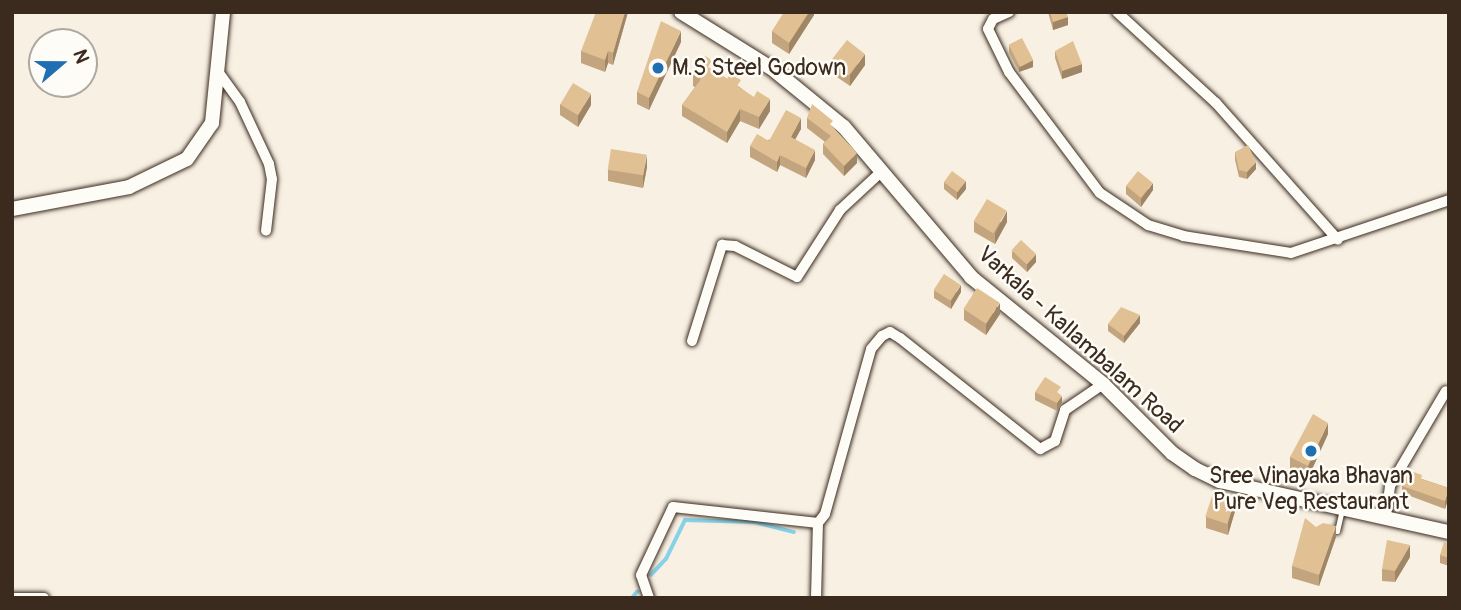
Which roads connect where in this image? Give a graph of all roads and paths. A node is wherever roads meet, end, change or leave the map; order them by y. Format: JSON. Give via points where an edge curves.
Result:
{"nodes":[{"id":1,"x":1009,"y":12,"type":"edge"},
{"id":2,"x":1117,"y":12,"type":"edge"},
{"id":3,"x":688,"y":14,"type":"edge"},
{"id":4,"x":220,"y":15,"type":"edge"},
{"id":5,"x":219,"y":73,"type":"junction"},
{"id":6,"x":882,"y":171,"type":"junction"},
{"id":7,"x":1449,"y":200,"type":"edge"},
{"id":8,"x":12,"y":209,"type":"edge"},
{"id":9,"x":266,"y":231,"type":"dead end"},
{"id":10,"x":1338,"y":240,"type":"junction"},
{"id":11,"x":692,"y":341,"type":"dead end"},
{"id":12,"x":1103,"y":384,"type":"junction"},
{"id":13,"x":1446,"y":391,"type":"dead end"},
{"id":14,"x":1342,"y":506,"type":"junction"},
{"id":15,"x":1386,"y":515,"type":"junction"},
{"id":16,"x":818,"y":523,"type":"junction"},
{"id":17,"x":1320,"y":527,"type":"edge"},
{"id":18,"x":1449,"y":532,"type":"edge"},
{"id":19,"x":12,"y":598,"type":"edge"},
{"id":20,"x":44,"y":598,"type":"edge"},
{"id":21,"x":649,"y":598,"type":"edge"},
{"id":22,"x":816,"y":598,"type":"edge"}],
"edges":[{"from":1,"to":10,"type":"street","via":[[993,19],[988,30],[1009,72],[1100,193],[1123,212],[1183,236],[1259,249],[1291,253]]},
{"from":2,"to":10,"type":"street","via":[[1216,103]]},
{"from":3,"to":6,"type":"main road","name":"Varkala - Kallambalam Road","via":[[774,70],[844,127]]},
{"from":4,"to":5,"type":"main road"},
{"from":5,"to":8,"type":"main road","via":[[212,123],[187,159],[129,187]]},
{"from":5,"to":9,"type":"street","via":[[240,102],[269,164],[272,179]]},
{"from":6,"to":11,"type":"street","via":[[840,210],[797,277],[735,246],[722,245]]},
{"from":6,"to":12,"type":"main road","name":"Varkala - Kallambalam Road","via":[[971,277]]},
{"from":7,"to":10,"type":"street"},
{"from":12,"to":14,"type":"main road","name":"Varkala - Kallambalam Road","via":[[1172,453],[1195,469],[1220,481]]},
{"from":12,"to":16,"type":"street","via":[[1065,410],[1055,441],[1040,449],[890,332],[871,349],[825,514]]},
{"from":13,"to":15,"type":"street","via":[[1390,486]]},
{"from":14,"to":15,"type":"main road","name":"Varkala - Kallambalam Road"},
{"from":14,"to":17,"type":"lane","via":[[1337,531]]},
{"from":15,"to":18,"type":"main road","name":"Varkala - Kallambalam Road"},
{"from":16,"to":21,"type":"street","via":[[673,507],[641,575]]},
{"from":16,"to":22,"type":"street"},
{"from":19,"to":20,"type":"street"}]}
